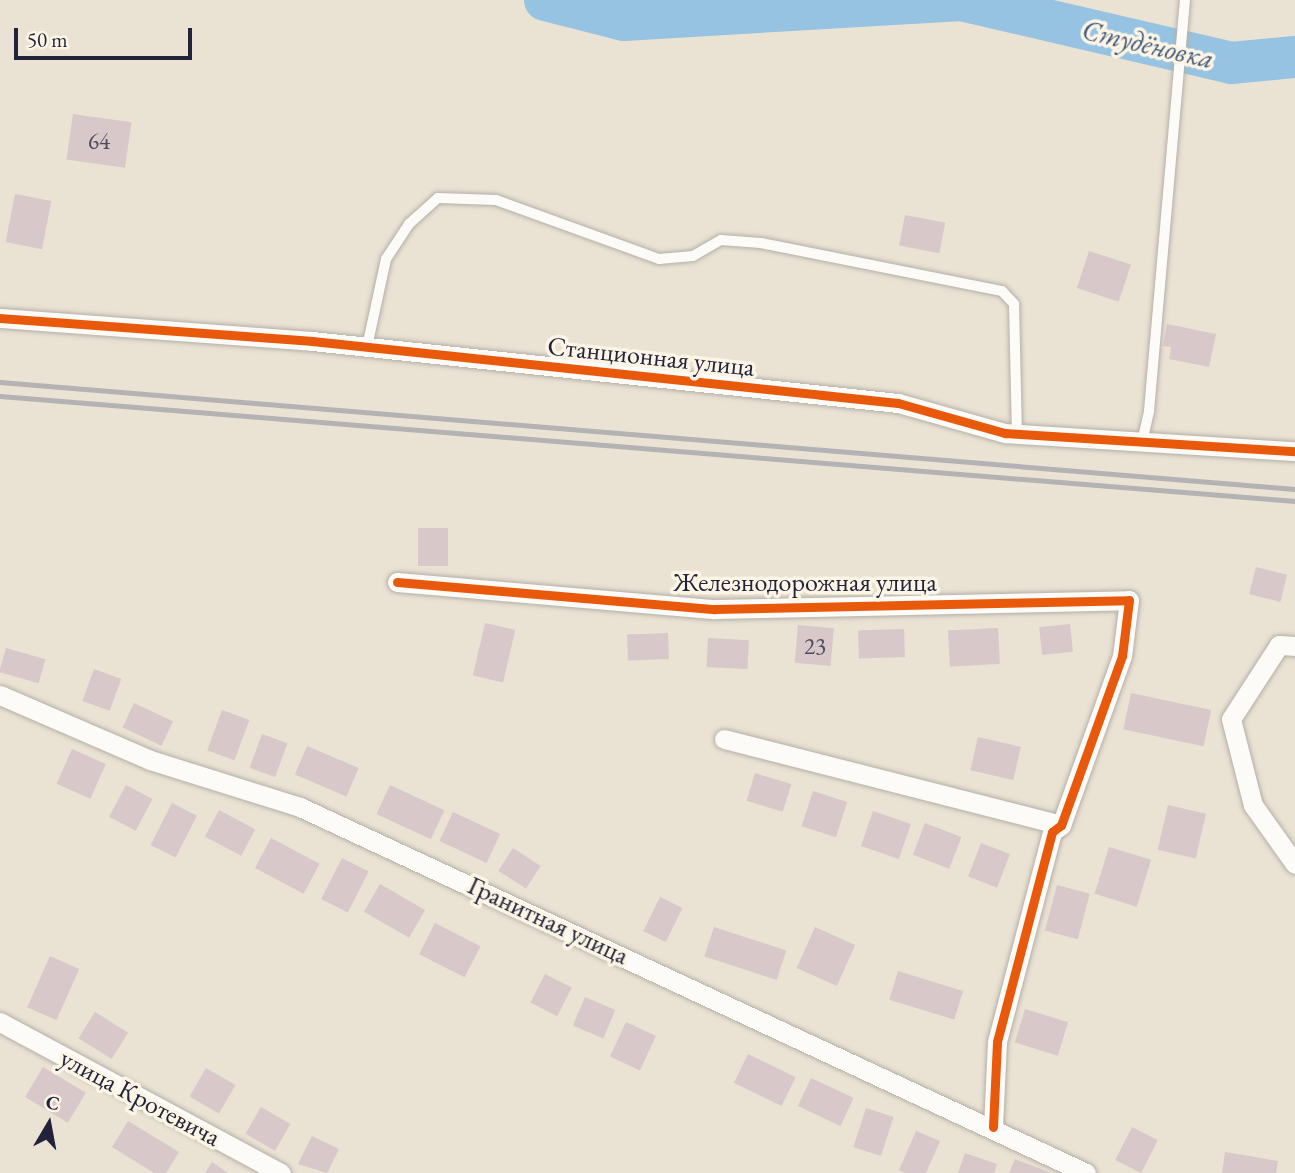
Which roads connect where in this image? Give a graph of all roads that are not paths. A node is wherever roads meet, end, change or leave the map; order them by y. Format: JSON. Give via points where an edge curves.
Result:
{"nodes":[{"id":1,"x":1185,"y":0,"type":"edge"},
{"id":2,"x":0,"y":318,"type":"edge"},
{"id":3,"x":367,"y":347,"type":"junction"},
{"id":4,"x":1017,"y":434,"type":"junction"},
{"id":5,"x":1142,"y":442,"type":"junction"},
{"id":6,"x":1295,"y":451,"type":"edge"},
{"id":7,"x":397,"y":582,"type":"dead end"},
{"id":8,"x":1295,"y":646,"type":"edge"},
{"id":9,"x":0,"y":695,"type":"edge"},
{"id":10,"x":724,"y":739,"type":"dead end"},
{"id":11,"x":1061,"y":825,"type":"junction"},
{"id":12,"x":1295,"y":864,"type":"edge"},
{"id":13,"x":0,"y":1022,"type":"edge"},
{"id":14,"x":993,"y":1127,"type":"junction"},
{"id":15,"x":281,"y":1173,"type":"edge"},
{"id":16,"x":1086,"y":1173,"type":"edge"}],
"edges":[{"from":1,"to":5,"type":"lane","via":[[1149,411]]},
{"from":2,"to":3,"type":"street","name":"Станционная улица"},
{"from":3,"to":4,"type":"street","name":"Станционная улица","via":[[898,403],[962,424]]},
{"from":3,"to":4,"type":"lane","via":[[386,259],[409,224],[438,198],[496,200],[659,260],[693,256],[721,240],[761,243],[1002,291],[1014,304]]},
{"from":4,"to":5,"type":"street","name":"Станционная улица"},
{"from":5,"to":6,"type":"street","name":"Станционная улица"},
{"from":7,"to":11,"type":"street","name":"Железнодорожная улица","via":[[715,609],[1129,600],[1122,656]]},
{"from":8,"to":12,"type":"street","via":[[1279,645],[1231,719],[1253,805]]},
{"from":9,"to":14,"type":"street","name":"Гранитная улица","via":[[150,760],[300,807]]},
{"from":10,"to":11,"type":"street"},
{"from":11,"to":14,"type":"street","via":[[1052,832],[997,1042]]},
{"from":13,"to":15,"type":"street","name":"улица Кротевича"},
{"from":14,"to":16,"type":"street","name":"Гранитная улица"}]}
